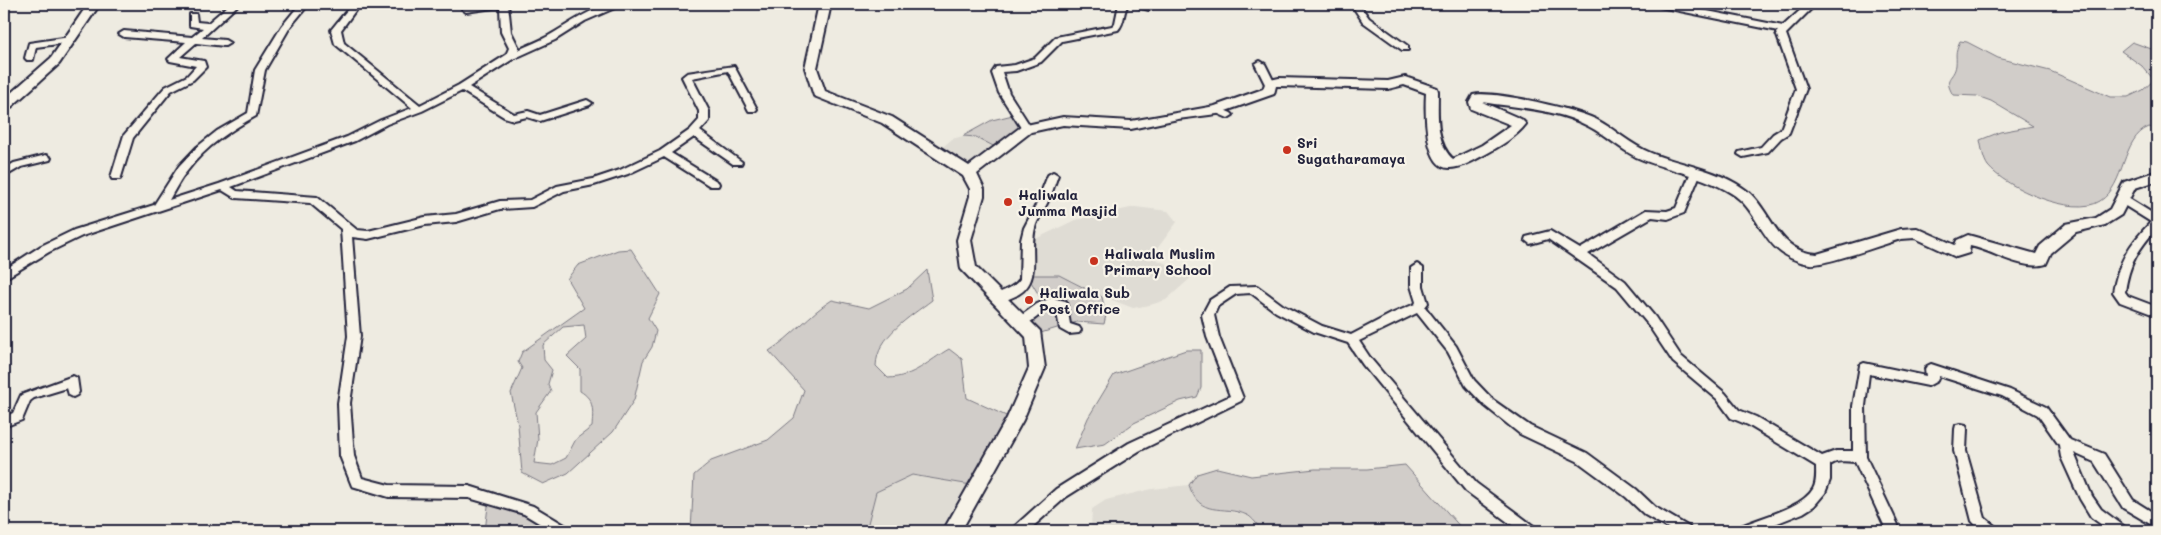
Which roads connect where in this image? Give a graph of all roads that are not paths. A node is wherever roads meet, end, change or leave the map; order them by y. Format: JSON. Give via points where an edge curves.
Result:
{"nodes":[{"id":1,"x":94,"y":4,"type":"edge"},
{"id":2,"x":235,"y":4,"type":"edge"},
{"id":3,"x":305,"y":4,"type":"edge"},
{"id":4,"x":356,"y":4,"type":"edge"},
{"id":5,"x":469,"y":4,"type":"edge"},
{"id":6,"x":504,"y":4,"type":"edge"},
{"id":7,"x":620,"y":4,"type":"edge"},
{"id":8,"x":826,"y":4,"type":"edge"},
{"id":9,"x":1125,"y":4,"type":"edge"},
{"id":10,"x":1137,"y":4,"type":"edge"},
{"id":11,"x":1149,"y":4,"type":"edge"},
{"id":12,"x":1355,"y":4,"type":"edge"},
{"id":13,"x":1660,"y":4,"type":"edge"},
{"id":14,"x":1812,"y":4,"type":"edge"},
{"id":15,"x":193,"y":16,"type":"dead end"},
{"id":16,"x":212,"y":26,"type":"junction"},
{"id":17,"x":1784,"y":29,"type":"junction"},
{"id":18,"x":124,"y":34,"type":"dead end"},
{"id":19,"x":70,"y":40,"type":"junction"},
{"id":20,"x":194,"y":41,"type":"junction"},
{"id":21,"x":225,"y":43,"type":"dead end"},
{"id":22,"x":1404,"y":48,"type":"dead end"},
{"id":23,"x":510,"y":57,"type":"junction"},
{"id":24,"x":30,"y":58,"type":"dead end"},
{"id":25,"x":1260,"y":64,"type":"dead end"},
{"id":26,"x":1270,"y":84,"type":"junction"},
{"id":27,"x":462,"y":87,"type":"junction"},
{"id":28,"x":587,"y":103,"type":"dead end"},
{"id":29,"x":4,"y":106,"type":"edge"},
{"id":30,"x":419,"y":109,"type":"junction"},
{"id":31,"x":752,"y":109,"type":"dead end"},
{"id":32,"x":1027,"y":129,"type":"junction"},
{"id":33,"x":694,"y":132,"type":"junction"},
{"id":34,"x":664,"y":153,"type":"junction"},
{"id":35,"x":1743,"y":154,"type":"dead end"},
{"id":36,"x":46,"y":158,"type":"dead end"},
{"id":37,"x":737,"y":162,"type":"dead end"},
{"id":38,"x":1696,"y":172,"type":"junction"},
{"id":39,"x":969,"y":173,"type":"junction"},
{"id":40,"x":4,"y":174,"type":"edge"},
{"id":41,"x":1053,"y":175,"type":"dead end"},
{"id":42,"x":2157,"y":176,"type":"edge"},
{"id":43,"x":116,"y":177,"type":"dead end"},
{"id":44,"x":714,"y":184,"type":"dead end"},
{"id":45,"x":223,"y":186,"type":"junction"},
{"id":46,"x":2123,"y":198,"type":"junction"},
{"id":47,"x":158,"y":206,"type":"junction"},
{"id":48,"x":2157,"y":222,"type":"edge"},
{"id":49,"x":346,"y":228,"type":"junction"},
{"id":50,"x":1530,"y":240,"type":"dead end"},
{"id":51,"x":1580,"y":254,"type":"junction"},
{"id":52,"x":1416,"y":268,"type":"dead end"},
{"id":53,"x":4,"y":275,"type":"edge"},
{"id":54,"x":996,"y":298,"type":"junction"},
{"id":55,"x":1419,"y":307,"type":"junction"},
{"id":56,"x":2157,"y":312,"type":"edge"},
{"id":57,"x":1022,"y":321,"type":"junction"},
{"id":58,"x":1075,"y":330,"type":"dead end"},
{"id":59,"x":1352,"y":340,"type":"junction"},
{"id":60,"x":73,"y":392,"type":"dead end"},
{"id":61,"x":4,"y":422,"type":"edge"},
{"id":62,"x":1961,"y":429,"type":"dead end"},
{"id":63,"x":2065,"y":444,"type":"junction"},
{"id":64,"x":1859,"y":457,"type":"junction"},
{"id":65,"x":1823,"y":463,"type":"junction"},
{"id":66,"x":2157,"y":522,"type":"edge"},
{"id":67,"x":563,"y":531,"type":"edge"},
{"id":68,"x":952,"y":531,"type":"edge"},
{"id":69,"x":1020,"y":531,"type":"edge"},
{"id":70,"x":1530,"y":531,"type":"edge"},
{"id":71,"x":1684,"y":531,"type":"edge"},
{"id":72,"x":1744,"y":531,"type":"edge"},
{"id":73,"x":1891,"y":531,"type":"edge"},
{"id":74,"x":1991,"y":531,"type":"edge"},
{"id":75,"x":2120,"y":531,"type":"edge"}],
"edges":[{"from":1,"to":19,"type":"street"},
{"from":2,"to":16,"type":"street"},
{"from":3,"to":47,"type":"street","via":[[286,26],[260,70],[253,114],[226,128],[199,152],[176,178],[170,193]]},
{"from":4,"to":30,"type":"street","via":[[336,30],[340,44]]},
{"from":5,"to":6,"type":"street","via":[[466,9]]},
{"from":6,"to":23,"type":"street","via":[[506,32],[514,48]]},
{"from":7,"to":23,"type":"street","via":[[582,19],[552,38]]},
{"from":8,"to":39,"type":"street","via":[[811,68],[819,93],[887,120]]},
{"from":9,"to":32,"type":"street","via":[[1115,28],[1059,39],[1038,60],[1016,68],[999,69],[997,73],[1004,93]]},
{"from":10,"to":11,"type":"street","via":[[1149,7]]},
{"from":12,"to":22,"type":"street","via":[[1366,20]]},
{"from":13,"to":17,"type":"street"},
{"from":14,"to":17,"type":"street"},
{"from":15,"to":16,"type":"street","via":[[193,24]]},
{"from":16,"to":20,"type":"street"},
{"from":17,"to":35,"type":"street","via":[[1781,33],[1801,89],[1785,131],[1764,150]]},
{"from":18,"to":20,"type":"street"},
{"from":19,"to":24,"type":"street","via":[[32,45]]},
{"from":19,"to":29,"type":"street","via":[[55,61]]},
{"from":20,"to":21,"type":"street"},
{"from":20,"to":43,"type":"street","via":[[173,59],[201,63],[201,67],[190,78],[168,89],[128,137]]},
{"from":23,"to":27,"type":"street"},
{"from":25,"to":26,"type":"street"},
{"from":26,"to":32,"type":"street","via":[[1269,91],[1222,113],[1178,115],[1131,125],[1063,121]]},
{"from":26,"to":38,"type":"street","via":[[1388,85],[1405,81],[1430,88],[1431,127],[1442,159],[1450,164],[1458,163],[1519,124],[1516,120],[1494,115],[1476,106],[1478,98],[1563,113],[1593,123],[1634,151]]},
{"from":27,"to":28,"type":"street","via":[[514,118],[528,114],[540,118]]},
{"from":27,"to":30,"type":"street"},
{"from":30,"to":45,"type":"street","via":[[351,139]]},
{"from":31,"to":33,"type":"street","via":[[731,68],[690,75],[687,77],[704,111],[704,121]]},
{"from":32,"to":39,"type":"street"},
{"from":33,"to":34,"type":"street"},
{"from":33,"to":37,"type":"street"},
{"from":34,"to":44,"type":"street"},
{"from":34,"to":49,"type":"street","via":[[624,172],[561,188],[532,203],[500,205],[456,218],[425,220],[368,235],[355,234]]},
{"from":36,"to":40,"type":"street","via":[[18,164]]},
{"from":38,"to":46,"type":"street","via":[[1739,192],[1751,202],[1769,232],[1808,260],[1893,235],[1917,233],[1956,252],[1964,249],[1962,244],[1968,240],[2041,260],[2046,250],[2071,228],[2106,220],[2116,212]]},
{"from":38,"to":51,"type":"street","via":[[1680,210],[1668,215],[1650,213]]},
{"from":39,"to":54,"type":"street","via":[[977,196],[964,240],[969,270]]},
{"from":41,"to":54,"type":"street","via":[[1040,208],[1029,224],[1025,244],[1029,266],[1023,286],[1014,293]]},
{"from":42,"to":46,"type":"street","via":[[2129,185]]},
{"from":45,"to":47,"type":"street"},
{"from":45,"to":49,"type":"street","via":[[235,194],[314,200]]},
{"from":46,"to":48,"type":"street"},
{"from":47,"to":53,"type":"street","via":[[78,233]]},
{"from":48,"to":56,"type":"street","via":[[2130,251],[2122,267],[2119,292],[2124,299]]},
{"from":49,"to":67,"type":"street","via":[[354,336],[344,403],[347,456],[357,482],[389,491],[469,492],[528,510]]},
{"from":50,"to":51,"type":"street","via":[[1550,235]]},
{"from":51,"to":65,"type":"street","via":[[1621,284],[1651,320],[1677,360],[1721,396],[1735,414]]},
{"from":52,"to":55,"type":"street","via":[[1422,303]]},
{"from":54,"to":57,"type":"street"},
{"from":55,"to":59,"type":"street","via":[[1395,316]]},
{"from":55,"to":71,"type":"street","via":[[1452,350],[1470,383],[1489,403],[1525,430],[1582,457],[1650,511]]},
{"from":57,"to":58,"type":"street","via":[[1055,301],[1062,304],[1064,326]]},
{"from":57,"to":68,"type":"street","via":[[1034,335],[1038,368],[1015,420]]},
{"from":59,"to":69,"type":"street","via":[[1318,329],[1280,309],[1253,289],[1234,290],[1214,303],[1208,314],[1213,337],[1237,398],[1134,447],[1061,492]]},
{"from":59,"to":70,"type":"street","via":[[1471,487]]},
{"from":60,"to":61,"type":"street","via":[[73,381],[30,395],[25,398],[18,416]]},
{"from":62,"to":74,"type":"street","via":[[1960,451],[1979,521]]},
{"from":63,"to":64,"type":"street","via":[[2042,410],[1998,390],[1931,369],[1933,378],[1928,381],[1864,368],[1859,406]]},
{"from":63,"to":66,"type":"street","via":[[2099,458],[2128,504]]},
{"from":63,"to":75,"type":"street","via":[[2068,457],[2096,513]]},
{"from":64,"to":65,"type":"street","via":[[1845,454],[1830,456]]},
{"from":64,"to":73,"type":"street","via":[[1876,489]]},
{"from":65,"to":72,"type":"street","via":[[1825,478],[1813,500],[1794,512]]}]}
